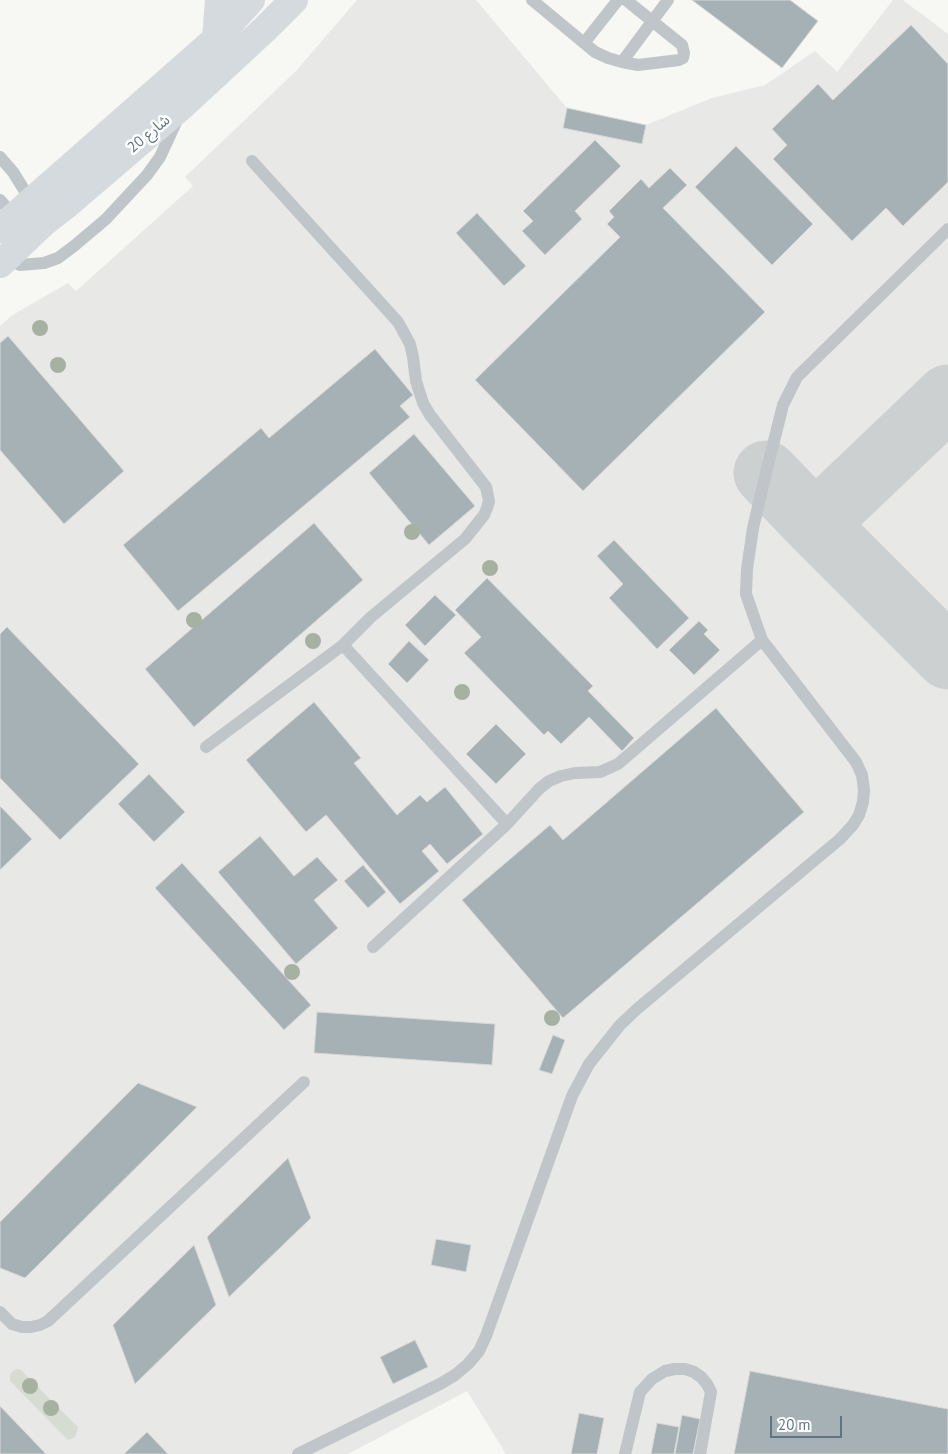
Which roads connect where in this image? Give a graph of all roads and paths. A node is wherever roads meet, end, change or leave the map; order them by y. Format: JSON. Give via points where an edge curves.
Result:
{"nodes":[{"id":1,"x":219,"y":0,"type":"edge"},
{"id":2,"x":251,"y":0,"type":"edge"},
{"id":3,"x":294,"y":0,"type":"edge"},
{"id":4,"x":532,"y":0,"type":"edge"},
{"id":5,"x":618,"y":0,"type":"edge"},
{"id":6,"x":626,"y":0,"type":"edge"},
{"id":7,"x":668,"y":0,"type":"edge"},
{"id":8,"x":652,"y":21,"type":"junction"},
{"id":9,"x":216,"y":38,"type":"junction"},
{"id":10,"x":584,"y":43,"type":"junction"},
{"id":11,"x":622,"y":62,"type":"junction"},
{"id":12,"x":184,"y":104,"type":"junction"},
{"id":13,"x":0,"y":157,"type":"edge"},
{"id":14,"x":252,"y":161,"type":"dead end"},
{"id":15,"x":17,"y":214,"type":"edge"},
{"id":16,"x":948,"y":229,"type":"edge"},
{"id":17,"x":2,"y":262,"type":"edge"},
{"id":18,"x":762,"y":640,"type":"junction"},
{"id":19,"x":343,"y":645,"type":"junction"},
{"id":20,"x":206,"y":747,"type":"dead end"},
{"id":21,"x":507,"y":824,"type":"junction"},
{"id":22,"x":373,"y":947,"type":"dead end"},
{"id":23,"x":304,"y":1082,"type":"dead end"},
{"id":24,"x":0,"y":1312,"type":"edge"},
{"id":25,"x":298,"y":1454,"type":"edge"},
{"id":26,"x":625,"y":1454,"type":"edge"},
{"id":27,"x":700,"y":1454,"type":"edge"}],
"edges":[{"from":1,"to":9,"type":"main road"},
{"from":2,"to":9,"type":"main road","name":"شارع 20"},
{"from":3,"to":12,"type":"main road","name":"شارع 20"},
{"from":4,"to":10,"type":"lane"},
{"from":5,"to":10,"type":"lane"},
{"from":6,"to":8,"type":"lane"},
{"from":7,"to":8,"type":"lane"},
{"from":8,"to":11,"type":"lane"},
{"from":8,"to":11,"type":"lane","via":[[682,45],[682,58],[638,65]]},
{"from":9,"to":15,"type":"main road","name":"شارع 20"},
{"from":10,"to":11,"type":"lane","via":[[595,52]]},
{"from":12,"to":15,"type":"main road","name":"شارع 20","via":[[65,206]]},
{"from":12,"to":17,"type":"lane","via":[[170,138],[148,175],[106,219],[58,258],[32,265]]},
{"from":13,"to":15,"type":"lane","via":[[13,172]]},
{"from":14,"to":19,"type":"lane","via":[[398,322],[410,344],[423,403],[488,494],[488,508],[466,539],[371,617]]},
{"from":15,"to":17,"type":"main road","name":"شارع 20"},
{"from":16,"to":18,"type":"lane","via":[[797,377],[783,405],[753,528],[747,569],[746,594]]},
{"from":18,"to":21,"type":"lane","via":[[618,764],[600,772],[574,773],[549,781]]},
{"from":18,"to":25,"type":"lane","via":[[856,762],[864,790],[859,815],[840,839],[637,1009],[589,1064],[572,1096],[486,1336],[468,1364],[440,1384]]},
{"from":19,"to":20,"type":"lane"},
{"from":19,"to":21,"type":"lane"},
{"from":21,"to":22,"type":"lane"},
{"from":23,"to":24,"type":"lane","via":[[48,1321],[22,1327],[12,1324]]},
{"from":26,"to":27,"type":"lane","via":[[640,1392],[665,1371],[685,1369],[701,1377],[711,1392]]}]}
